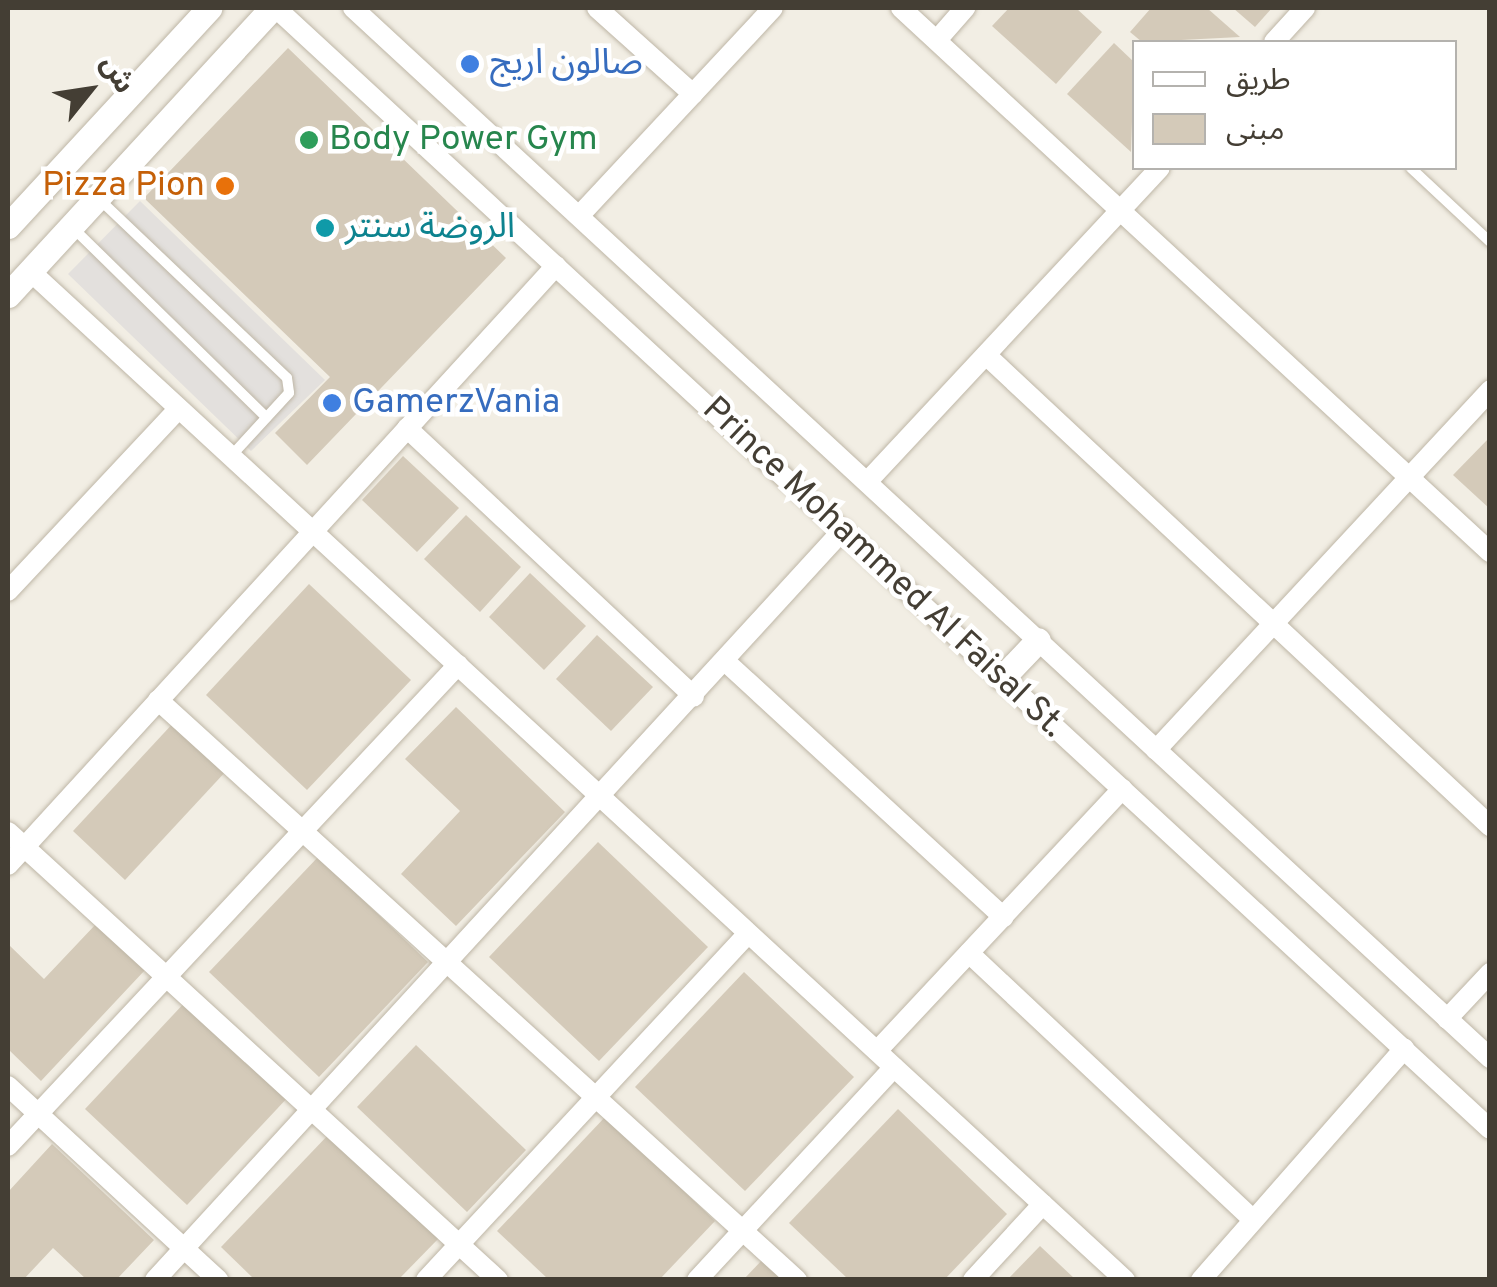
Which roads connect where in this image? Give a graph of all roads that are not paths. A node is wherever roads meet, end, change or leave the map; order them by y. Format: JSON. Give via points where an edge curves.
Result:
{"nodes":[{"id":1,"x":210,"y":8,"type":"edge"},
{"id":2,"x":274,"y":8,"type":"edge"},
{"id":3,"x":353,"y":8,"type":"edge"},
{"id":4,"x":597,"y":8,"type":"edge"},
{"id":5,"x":773,"y":8,"type":"edge"},
{"id":6,"x":901,"y":8,"type":"edge"},
{"id":7,"x":965,"y":8,"type":"edge"},
{"id":8,"x":1306,"y":8,"type":"edge"},
{"id":9,"x":936,"y":40,"type":"junction"},
{"id":10,"x":1278,"y":40,"type":"edge"},
{"id":11,"x":692,"y":94,"type":"junction"},
{"id":12,"x":1158,"y":170,"type":"edge"},
{"id":13,"x":1414,"y":170,"type":"edge"},
{"id":14,"x":97,"y":198,"type":"junction"},
{"id":15,"x":1121,"y":211,"type":"junction"},
{"id":16,"x":579,"y":216,"type":"junction"},
{"id":17,"x":8,"y":226,"type":"edge"},
{"id":18,"x":71,"y":226,"type":"junction"},
{"id":19,"x":1490,"y":242,"type":"edge"},
{"id":20,"x":556,"y":266,"type":"junction"},
{"id":21,"x":30,"y":271,"type":"junction"},
{"id":22,"x":8,"y":295,"type":"edge"},
{"id":23,"x":986,"y":355,"type":"junction"},
{"id":24,"x":1490,"y":390,"type":"edge"},
{"id":25,"x":178,"y":408,"type":"junction"},
{"id":26,"x":266,"y":417,"type":"junction"},
{"id":27,"x":407,"y":428,"type":"junction"},
{"id":28,"x":231,"y":456,"type":"junction"},
{"id":29,"x":1408,"y":477,"type":"junction"},
{"id":30,"x":867,"y":482,"type":"junction"},
{"id":31,"x":843,"y":530,"type":"junction"},
{"id":32,"x":313,"y":531,"type":"junction"},
{"id":33,"x":1490,"y":552,"type":"edge"},
{"id":34,"x":8,"y":591,"type":"edge"},
{"id":35,"x":1273,"y":623,"type":"junction"},
{"id":36,"x":1038,"y":640,"type":"junction"},
{"id":37,"x":726,"y":662,"type":"junction"},
{"id":38,"x":458,"y":665,"type":"junction"},
{"id":39,"x":1002,"y":678,"type":"junction"},
{"id":40,"x":694,"y":696,"type":"junction"},
{"id":41,"x":158,"y":700,"type":"junction"},
{"id":42,"x":1156,"y":750,"type":"junction"},
{"id":43,"x":1122,"y":790,"type":"junction"},
{"id":44,"x":602,"y":798,"type":"junction"},
{"id":45,"x":1490,"y":826,"type":"edge"},
{"id":46,"x":302,"y":831,"type":"junction"},
{"id":47,"x":8,"y":832,"type":"edge"},
{"id":48,"x":24,"y":847,"type":"junction"},
{"id":49,"x":8,"y":865,"type":"edge"},
{"id":50,"x":1002,"y":917,"type":"junction"},
{"id":51,"x":748,"y":932,"type":"junction"},
{"id":52,"x":969,"y":953,"type":"junction"},
{"id":53,"x":448,"y":964,"type":"junction"},
{"id":54,"x":1490,"y":974,"type":"edge"},
{"id":55,"x":166,"y":977,"type":"junction"},
{"id":56,"x":1447,"y":1019,"type":"junction"},
{"id":57,"x":1404,"y":1050,"type":"junction"},
{"id":58,"x":877,"y":1051,"type":"junction"},
{"id":59,"x":1490,"y":1058,"type":"edge"},
{"id":60,"x":894,"y":1066,"type":"junction"},
{"id":61,"x":8,"y":1086,"type":"edge"},
{"id":62,"x":596,"y":1097,"type":"junction"},
{"id":63,"x":312,"y":1110,"type":"junction"},
{"id":64,"x":38,"y":1114,"type":"junction"},
{"id":65,"x":1490,"y":1129,"type":"edge"},
{"id":66,"x":8,"y":1146,"type":"edge"},
{"id":67,"x":1043,"y":1204,"type":"junction"},
{"id":68,"x":1254,"y":1220,"type":"junction"},
{"id":69,"x":742,"y":1230,"type":"junction"},
{"id":70,"x":459,"y":1244,"type":"junction"},
{"id":71,"x":184,"y":1248,"type":"junction"},
{"id":72,"x":155,"y":1280,"type":"edge"},
{"id":73,"x":218,"y":1280,"type":"edge"},
{"id":74,"x":426,"y":1280,"type":"edge"},
{"id":75,"x":498,"y":1280,"type":"edge"},
{"id":76,"x":696,"y":1280,"type":"edge"},
{"id":77,"x":797,"y":1280,"type":"edge"},
{"id":78,"x":972,"y":1280,"type":"edge"},
{"id":79,"x":1125,"y":1280,"type":"edge"},
{"id":80,"x":1201,"y":1280,"type":"edge"}],
"edges":[{"from":1,"to":17,"type":"street"},
{"from":2,"to":14,"type":"street"},
{"from":2,"to":20,"type":"street","name":"Prince Mohammed Al Faisal St."},
{"from":3,"to":16,"type":"street","name":"Prince Mohammed Al Faisal St."},
{"from":4,"to":11,"type":"street"},
{"from":5,"to":11,"type":"street"},
{"from":6,"to":9,"type":"street"},
{"from":7,"to":9,"type":"street"},
{"from":8,"to":10,"type":"street"},
{"from":9,"to":15,"type":"street"},
{"from":11,"to":16,"type":"street"},
{"from":12,"to":15,"type":"street"},
{"from":13,"to":19,"type":"lane"},
{"from":14,"to":18,"type":"street"},
{"from":14,"to":26,"type":"lane","via":[[283,370],[289,392]]},
{"from":15,"to":23,"type":"street"},
{"from":15,"to":29,"type":"street"},
{"from":16,"to":30,"type":"street","name":"Prince Mohammed Al Faisal St."},
{"from":18,"to":21,"type":"street"},
{"from":18,"to":26,"type":"lane"},
{"from":20,"to":27,"type":"street"},
{"from":20,"to":31,"type":"street","name":"Prince Mohammed Al Faisal St."},
{"from":21,"to":22,"type":"street"},
{"from":21,"to":25,"type":"street"},
{"from":23,"to":30,"type":"street"},
{"from":23,"to":35,"type":"street"},
{"from":24,"to":29,"type":"street"},
{"from":25,"to":28,"type":"street"},
{"from":25,"to":34,"type":"street"},
{"from":26,"to":28,"type":"lane"},
{"from":27,"to":32,"type":"street"},
{"from":27,"to":40,"type":"street"},
{"from":28,"to":32,"type":"street"},
{"from":29,"to":33,"type":"street"},
{"from":29,"to":35,"type":"street"},
{"from":30,"to":36,"type":"street","name":"Prince Mohammed Al Faisal St."},
{"from":31,"to":37,"type":"street"},
{"from":31,"to":39,"type":"street","name":"Prince Mohammed Al Faisal St."},
{"from":32,"to":38,"type":"street"},
{"from":32,"to":41,"type":"street"},
{"from":35,"to":42,"type":"street"},
{"from":35,"to":45,"type":"street"},
{"from":36,"to":39,"type":"street"},
{"from":36,"to":42,"type":"street","name":"Prince Mohammed Al Faisal St."},
{"from":37,"to":40,"type":"street"},
{"from":37,"to":50,"type":"street"},
{"from":38,"to":44,"type":"street"},
{"from":38,"to":46,"type":"street"},
{"from":39,"to":43,"type":"street","name":"Prince Mohammed Al Faisal St."},
{"from":40,"to":44,"type":"street"},
{"from":41,"to":46,"type":"street"},
{"from":41,"to":48,"type":"street"},
{"from":42,"to":56,"type":"street","name":"Prince Mohammed Al Faisal St."},
{"from":43,"to":50,"type":"street"},
{"from":43,"to":57,"type":"street","name":"Prince Mohammed Al Faisal St."},
{"from":44,"to":51,"type":"street"},
{"from":44,"to":53,"type":"street"},
{"from":46,"to":53,"type":"street"},
{"from":46,"to":55,"type":"street"},
{"from":47,"to":48,"type":"street"},
{"from":48,"to":49,"type":"street"},
{"from":48,"to":55,"type":"street"},
{"from":50,"to":52,"type":"street"},
{"from":51,"to":58,"type":"street"},
{"from":51,"to":62,"type":"street"},
{"from":52,"to":58,"type":"street"},
{"from":52,"to":68,"type":"street"},
{"from":53,"to":62,"type":"street"},
{"from":53,"to":63,"type":"street"},
{"from":54,"to":56,"type":"street"},
{"from":55,"to":63,"type":"street"},
{"from":55,"to":64,"type":"street"},
{"from":56,"to":59,"type":"street","name":"Prince Mohammed Al Faisal St."},
{"from":57,"to":65,"type":"street","name":"Prince Mohammed Al Faisal St."},
{"from":57,"to":68,"type":"street"},
{"from":58,"to":60,"type":"street"},
{"from":60,"to":67,"type":"street"},
{"from":60,"to":69,"type":"street"},
{"from":61,"to":64,"type":"street"},
{"from":62,"to":69,"type":"street"},
{"from":62,"to":70,"type":"street"},
{"from":63,"to":70,"type":"street"},
{"from":63,"to":71,"type":"street"},
{"from":64,"to":66,"type":"street"},
{"from":64,"to":71,"type":"street"},
{"from":67,"to":78,"type":"street"},
{"from":67,"to":79,"type":"street"},
{"from":68,"to":80,"type":"street"},
{"from":69,"to":76,"type":"street"},
{"from":69,"to":77,"type":"street"},
{"from":70,"to":74,"type":"street"},
{"from":70,"to":75,"type":"street"},
{"from":71,"to":72,"type":"street"},
{"from":71,"to":73,"type":"street"}]}
